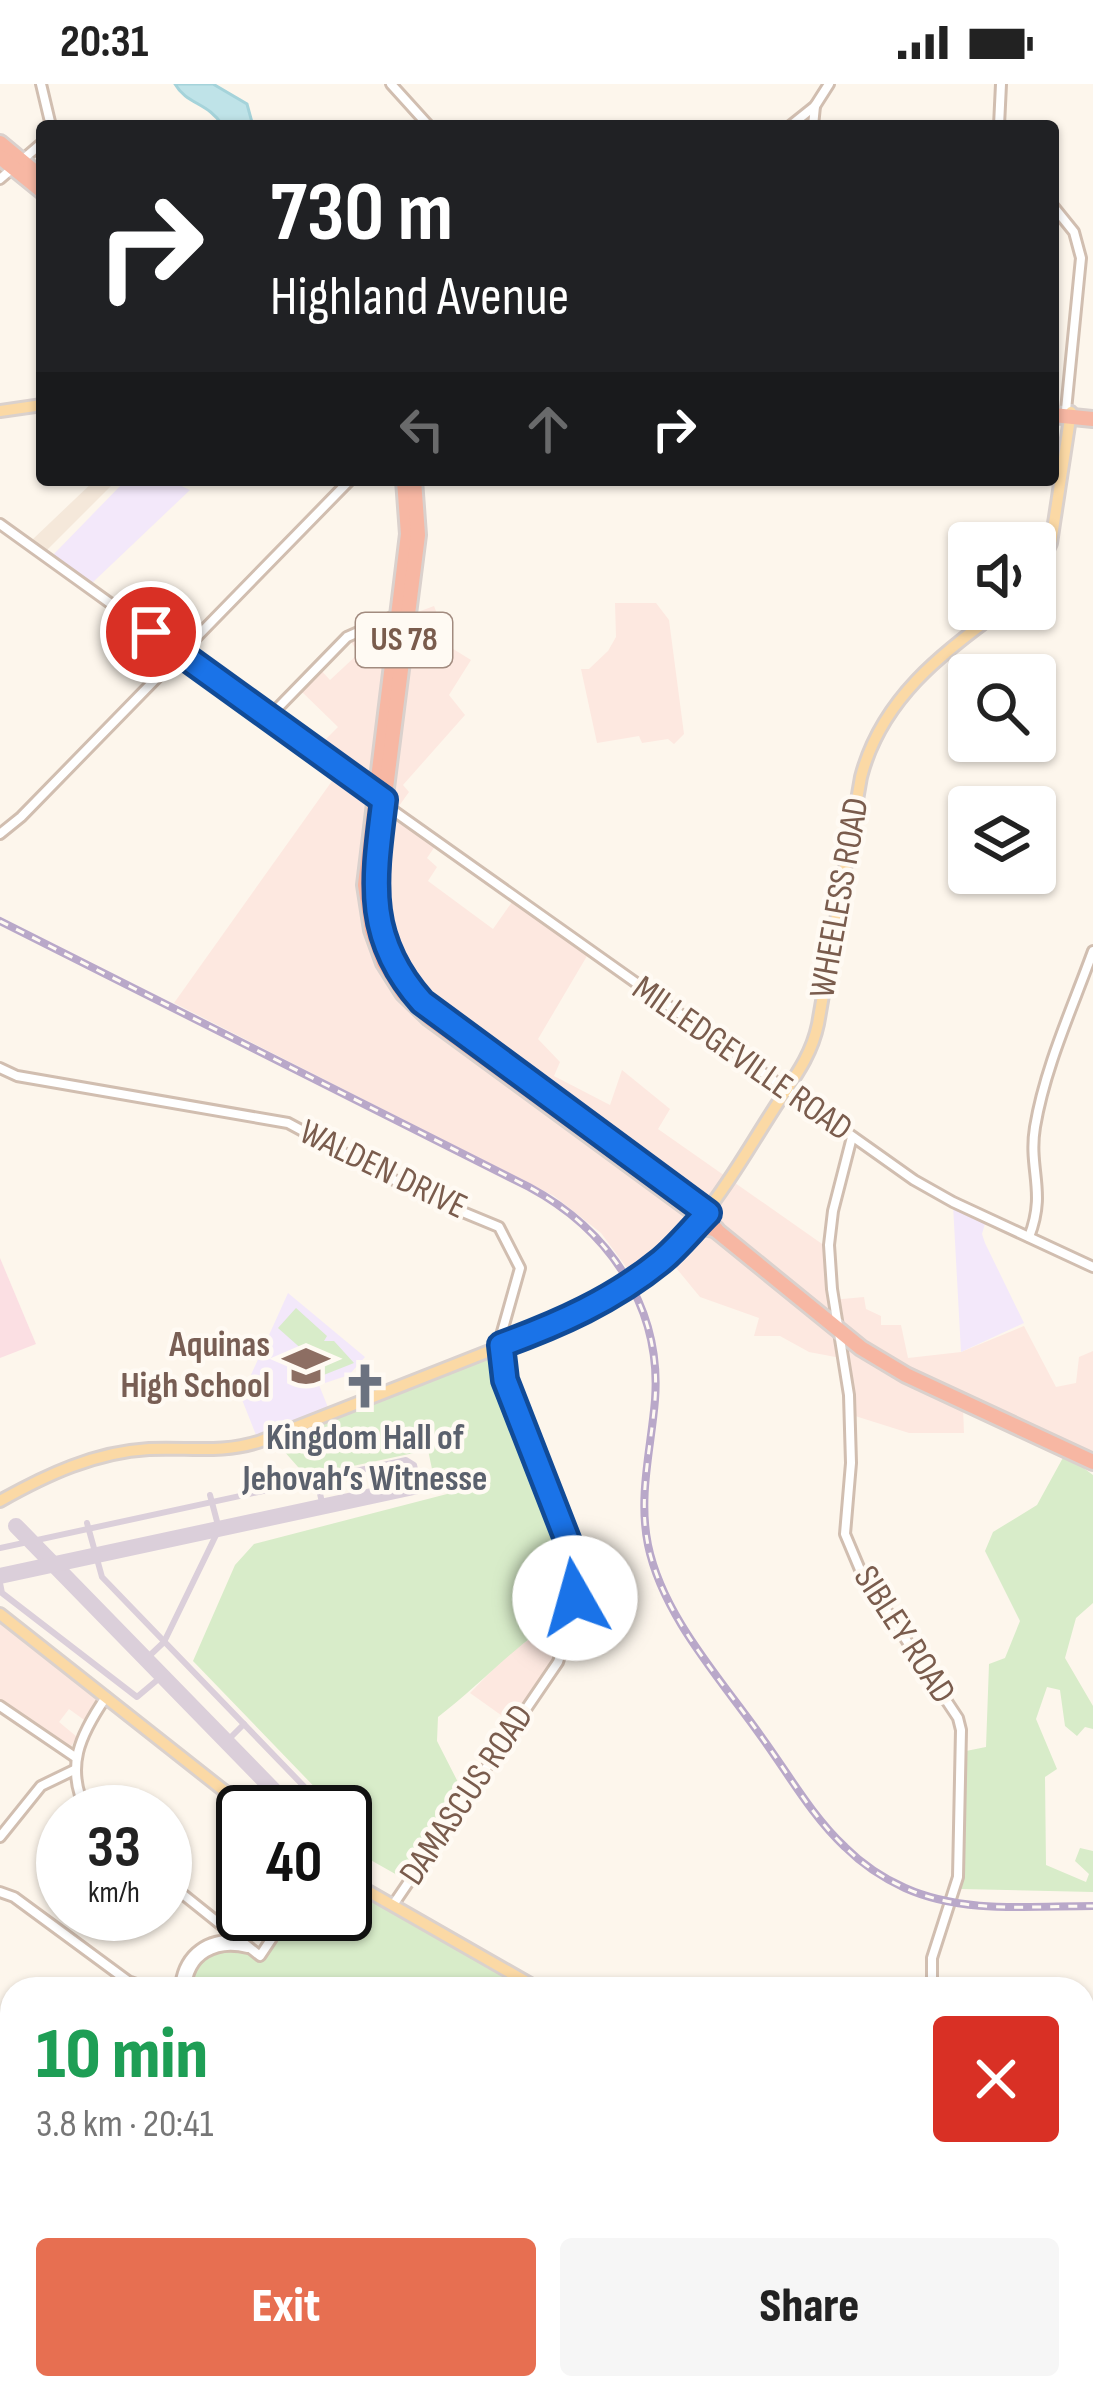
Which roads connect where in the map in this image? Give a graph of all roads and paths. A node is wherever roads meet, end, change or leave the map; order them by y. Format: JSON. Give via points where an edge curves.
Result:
{"nodes":[{"id":1,"x":41,"y":84,"type":"edge"},
{"id":2,"x":392,"y":84,"type":"edge"},
{"id":3,"x":829,"y":84,"type":"edge"},
{"id":4,"x":1001,"y":84,"type":"edge"},
{"id":5,"x":815,"y":106,"type":"junction"},
{"id":6,"x":50,"y":120,"type":"edge"},
{"id":7,"x":424,"y":120,"type":"edge"},
{"id":8,"x":798,"y":120,"type":"edge"},
{"id":9,"x":814,"y":120,"type":"edge"},
{"id":10,"x":999,"y":120,"type":"edge"},
{"id":11,"x":0,"y":143,"type":"edge"},
{"id":12,"x":36,"y":148,"type":"edge"},
{"id":13,"x":0,"y":157,"type":"edge"},
{"id":14,"x":17,"y":165,"type":"junction"},
{"id":15,"x":36,"y":175,"type":"edge"},
{"id":16,"x":0,"y":179,"type":"edge"},
{"id":17,"x":36,"y":185,"type":"edge"},
{"id":18,"x":1059,"y":213,"type":"edge"},
{"id":19,"x":36,"y":406,"type":"edge"},
{"id":20,"x":0,"y":411,"type":"edge"},
{"id":21,"x":1063,"y":413,"type":"edge"},
{"id":22,"x":1093,"y":416,"type":"edge"},
{"id":23,"x":344,"y":486,"type":"edge"},
{"id":24,"x":405,"y":486,"type":"edge"},
{"id":25,"x":415,"y":486,"type":"edge"},
{"id":26,"x":1054,"y":522,"type":"edge"},
{"id":27,"x":0,"y":524,"type":"edge"},
{"id":28,"x":411,"y":588,"type":"junction"},
{"id":29,"x":429,"y":602,"type":"dead end"},
{"id":30,"x":397,"y":617,"type":"junction"},
{"id":31,"x":976,"y":630,"type":"edge"},
{"id":32,"x":178,"y":652,"type":"junction"},
{"id":33,"x":269,"y":717,"type":"junction"},
{"id":34,"x":381,"y":799,"type":"junction"},
{"id":35,"x":0,"y":834,"type":"edge"},
{"id":36,"x":1093,"y":951,"type":"edge"},
{"id":37,"x":0,"y":1068,"type":"edge"},
{"id":38,"x":787,"y":1091,"type":"junction"},
{"id":39,"x":852,"y":1137,"type":"junction"},
{"id":40,"x":705,"y":1216,"type":"junction"},
{"id":41,"x":718,"y":1230,"type":"junction"},
{"id":42,"x":687,"y":1234,"type":"junction"},
{"id":43,"x":1029,"y":1237,"type":"junction"},
{"id":44,"x":1093,"y":1267,"type":"edge"},
{"id":45,"x":828,"y":1305,"type":"junction"},
{"id":46,"x":838,"y":1326,"type":"junction"},
{"id":47,"x":501,"y":1345,"type":"junction"},
{"id":48,"x":860,"y":1348,"type":"junction"},
{"id":49,"x":843,"y":1351,"type":"junction"},
{"id":50,"x":1093,"y":1458,"type":"edge"},
{"id":51,"x":0,"y":1501,"type":"edge"},
{"id":52,"x":0,"y":1614,"type":"edge"},
{"id":53,"x":106,"y":1697,"type":"junction"},
{"id":54,"x":0,"y":1706,"type":"edge"},
{"id":55,"x":75,"y":1757,"type":"junction"},
{"id":56,"x":74,"y":1770,"type":"junction"},
{"id":57,"x":76,"y":1785,"type":"edge"},
{"id":58,"x":216,"y":1785,"type":"edge"},
{"id":59,"x":0,"y":1838,"type":"edge"},
{"id":60,"x":0,"y":1890,"type":"edge"},
{"id":61,"x":372,"y":1894,"type":"edge"},
{"id":62,"x":192,"y":1902,"type":"edge"},
{"id":63,"x":392,"y":1906,"type":"junction"},
{"id":64,"x":216,"y":1921,"type":"edge"},
{"id":65,"x":241,"y":1941,"type":"joint"},
{"id":66,"x":270,"y":1941,"type":"edge"},
{"id":67,"x":220,"y":1942,"type":"junction"},
{"id":68,"x":250,"y":1949,"type":"junction"},
{"id":69,"x":123,"y":1977,"type":"edge"},
{"id":70,"x":186,"y":1977,"type":"edge"},
{"id":71,"x":518,"y":1977,"type":"edge"},
{"id":72,"x":932,"y":1977,"type":"edge"}],
"edges":[{"from":1,"to":6,"type":"street"},
{"from":2,"to":7,"type":"street"},
{"from":3,"to":5,"type":"street"},
{"from":4,"to":10,"type":"street"},
{"from":5,"to":8,"type":"street"},
{"from":5,"to":9,"type":"street"},
{"from":11,"to":14,"type":"highway"},
{"from":12,"to":14,"type":"street"},
{"from":13,"to":14,"type":"highway"},
{"from":14,"to":15,"type":"highway"},
{"from":14,"to":16,"type":"street"},
{"from":14,"to":17,"type":"highway"},
{"from":18,"to":21,"type":"street","via":[[1081,258]]},
{"from":19,"to":20,"type":"main road"},
{"from":21,"to":22,"type":"highway"},
{"from":21,"to":26,"type":"main road"},
{"from":23,"to":32,"type":"street"},
{"from":24,"to":30,"type":"highway","number":"US 78"},
{"from":25,"to":28,"type":"highway","number":"US 78"},
{"from":27,"to":32,"type":"street","name":"MILLEDGEVILLE ROAD"},
{"from":28,"to":29,"type":"highway"},
{"from":28,"to":30,"type":"highway","number":"US 78"},
{"from":30,"to":33,"type":"street","via":[[347,637]]},
{"from":30,"to":34,"type":"highway","number":"US 78"},
{"from":31,"to":38,"type":"main road","name":"WHEELESS ROAD","via":[[918,675],[869,750],[818,1024]]},
{"from":32,"to":33,"type":"street","name":"MILLEDGEVILLE ROAD"},
{"from":32,"to":35,"type":"street"},
{"from":33,"to":34,"type":"street","name":"MILLEDGEVILLE ROAD"},
{"from":34,"to":38,"type":"street","name":"MILLEDGEVILLE ROAD"},
{"from":34,"to":40,"type":"highway","number":"US 78","via":[[364,885],[374,938],[398,986],[429,1018]]},
{"from":36,"to":43,"type":"street","via":[[1040,1100],[1033,1145],[1039,1204]]},
{"from":37,"to":47,"type":"street","name":"WALDEN DRIVE","via":[[288,1123],[499,1227],[520,1268]]},
{"from":38,"to":39,"type":"street","name":"MILLEDGEVILLE ROAD"},
{"from":38,"to":40,"type":"main road","name":"WHEELESS ROAD"},
{"from":39,"to":43,"type":"street","name":"MILLEDGEVILLE ROAD","via":[[943,1197]]},
{"from":39,"to":45,"type":"street","via":[[831,1225]]},
{"from":40,"to":41,"type":"highway","number":"US 78"},
{"from":40,"to":42,"type":"main road","name":"WHEELESS ROAD"},
{"from":40,"to":45,"type":"highway","number":"US 78"},
{"from":41,"to":42,"type":"highway"},
{"from":41,"to":46,"type":"highway","number":"US 78"},
{"from":42,"to":47,"type":"main road","name":"WHEELESS ROAD","bridge":true,"via":[[591,1309]]},
{"from":43,"to":44,"type":"street","name":"MILLEDGEVILLE ROAD"},
{"from":45,"to":46,"type":"highway","number":"US 78"},
{"from":46,"to":48,"type":"highway","number":"US 78"},
{"from":46,"to":49,"type":"street","name":"SIBLEY ROAD"},
{"from":46,"to":50,"type":"highway","number":"US 78"},
{"from":47,"to":51,"type":"main road","name":"WHEELESS ROAD","via":[[243,1447],[112,1455],[57,1471]]},
{"from":47,"to":63,"type":"street","name":"DAMASCUS ROAD","via":[[505,1380],[572,1552],[573,1616],[558,1662]]},
{"from":48,"to":49,"type":"highway","via":[[848,1344]]},
{"from":48,"to":50,"type":"highway","number":"US 78","via":[[948,1402]]},
{"from":49,"to":72,"type":"street","name":"SIBLEY ROAD","via":[[851,1463],[845,1534],[961,1730],[957,1886]]},
{"from":52,"to":53,"type":"main road"},
{"from":53,"to":55,"type":"street"},
{"from":53,"to":58,"type":"main road"},
{"from":54,"to":55,"type":"street"},
{"from":55,"to":56,"type":"street"},
{"from":56,"to":57,"type":"street"},
{"from":56,"to":59,"type":"street","via":[[36,1790]]},
{"from":60,"to":69,"type":"street"},
{"from":61,"to":63,"type":"main road"},
{"from":62,"to":64,"type":"street"},
{"from":63,"to":71,"type":"main road"},
{"from":65,"to":67,"type":"street"},
{"from":65,"to":68,"type":"street"},
{"from":66,"to":68,"type":"street","via":[[260,1957]]},
{"from":67,"to":68,"type":"street"},
{"from":67,"to":70,"type":"street","via":[[191,1957]]}]}
